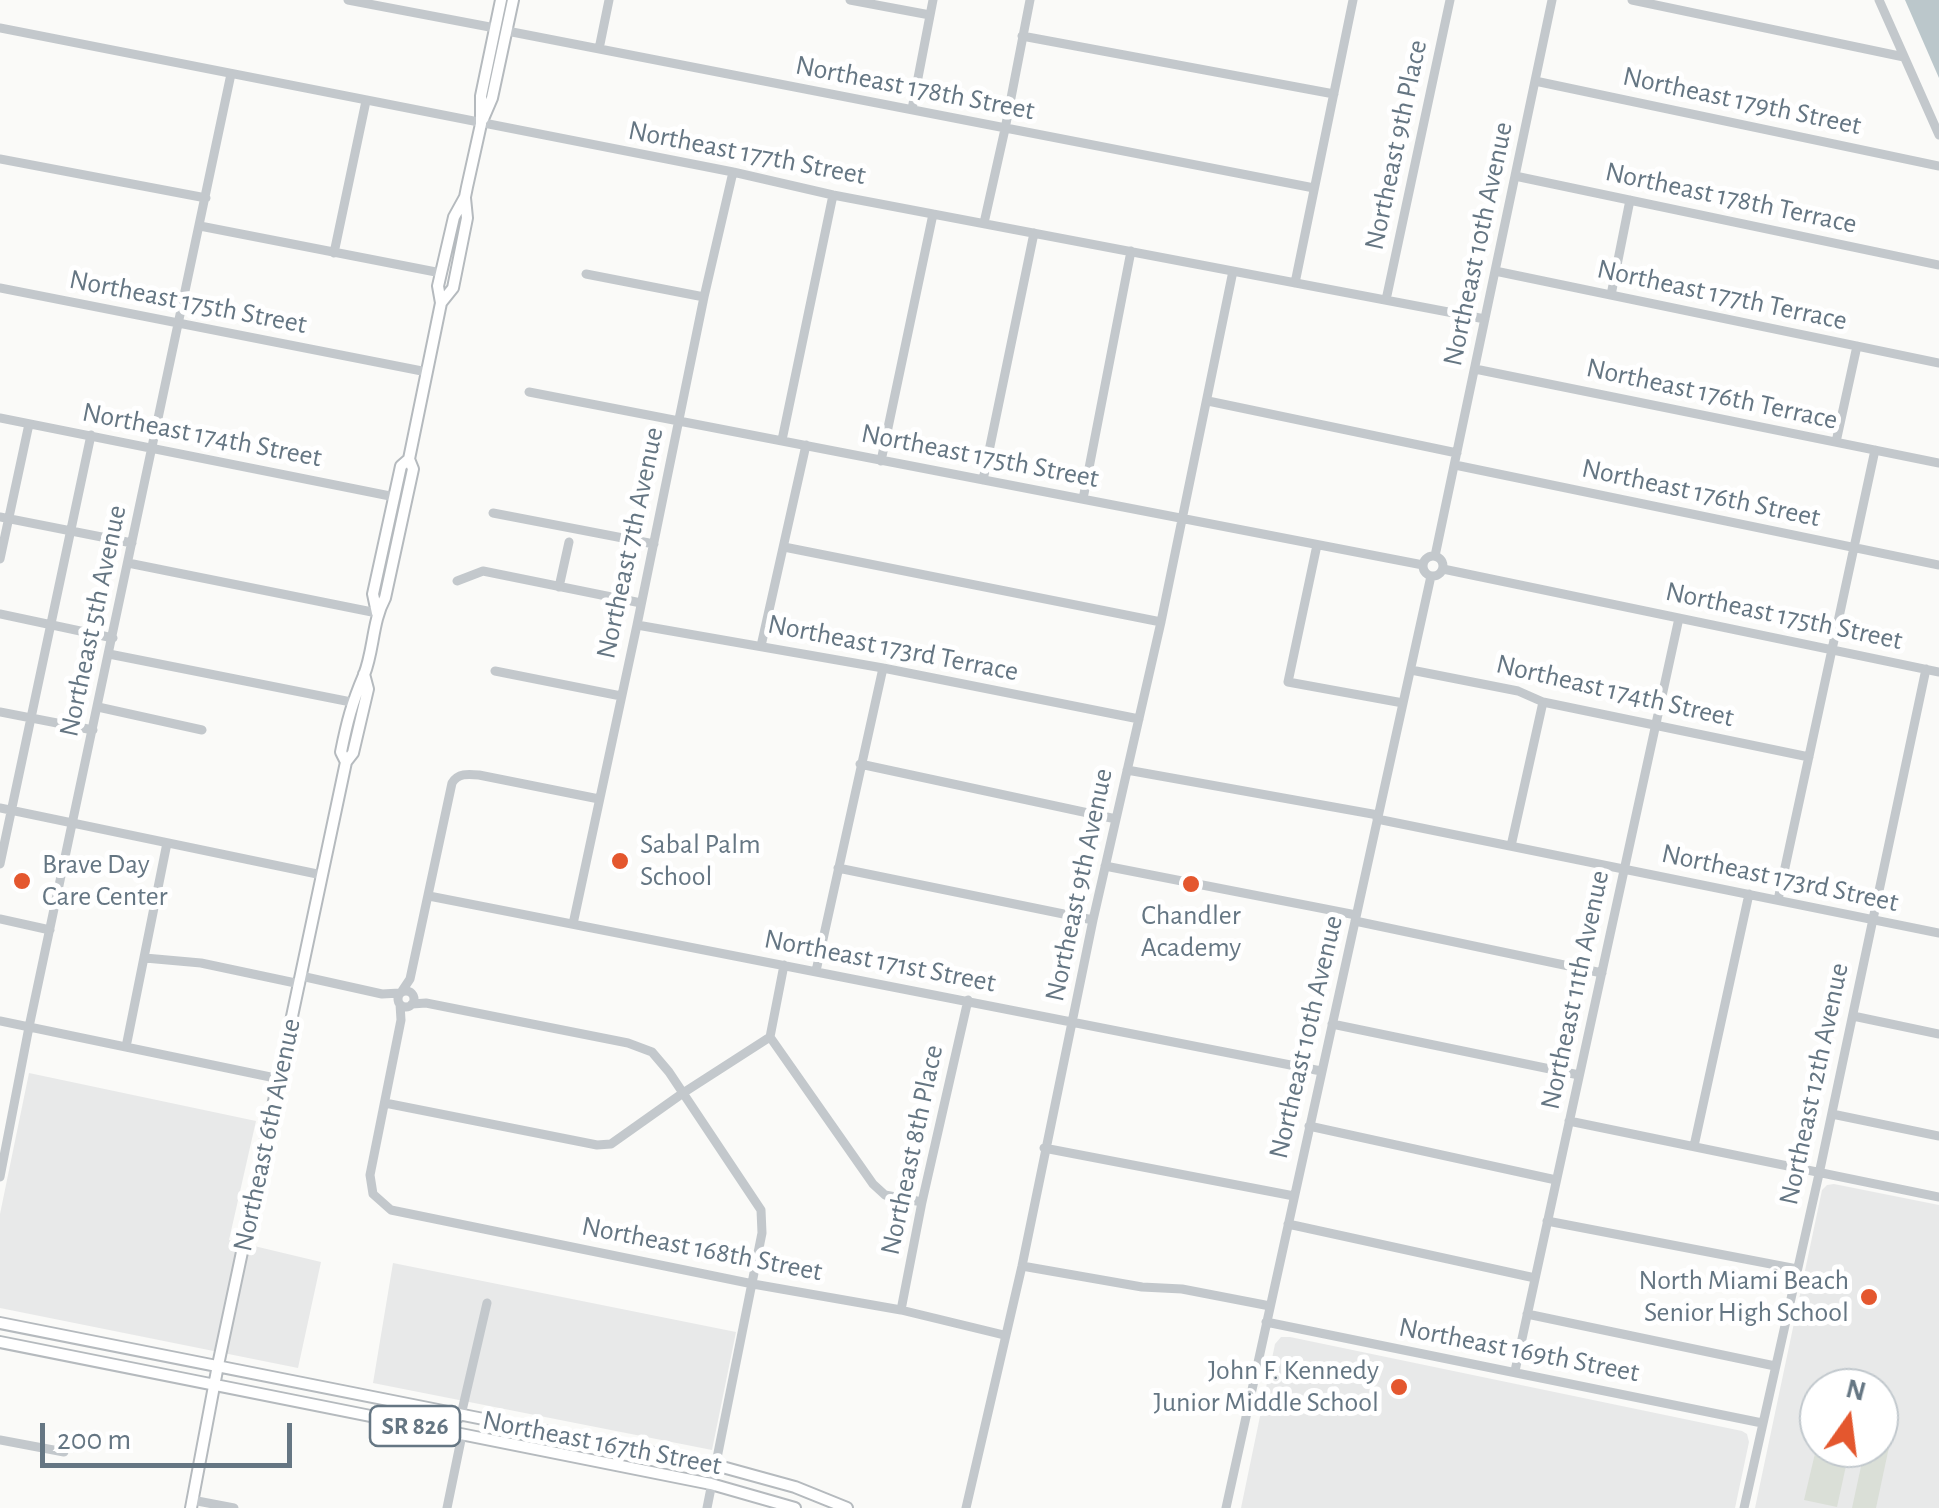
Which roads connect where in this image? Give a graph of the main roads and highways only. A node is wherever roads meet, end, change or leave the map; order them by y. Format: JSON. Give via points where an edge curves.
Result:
{"nodes":[{"id":1,"x":501,"y":0,"type":"edge"},
{"id":2,"x":513,"y":0,"type":"edge"},
{"id":3,"x":501,"y":30,"type":"junction"},
{"id":4,"x":465,"y":197,"type":"junction"},
{"id":5,"x":440,"y":304,"type":"junction"},
{"id":6,"x":409,"y":459,"type":"junction"},
{"id":7,"x":377,"y":613,"type":"junction"},
{"id":8,"x":364,"y":674,"type":"junction"},
{"id":9,"x":346,"y":762,"type":"junction"},
{"id":10,"x":0,"y":1322,"type":"edge"},
{"id":11,"x":0,"y":1342,"type":"edge"},
{"id":12,"x":218,"y":1365,"type":"junction"},
{"id":13,"x":214,"y":1385,"type":"junction"},
{"id":14,"x":462,"y":1414,"type":"junction"},
{"id":15,"x":484,"y":1419,"type":"junction"},
{"id":16,"x":420,"y":1427,"type":"junction"},
{"id":17,"x":462,"y":1435,"type":"junction"},
{"id":18,"x":192,"y":1504,"type":"edge"},
{"id":19,"x":795,"y":1508,"type":"edge"},
{"id":20,"x":847,"y":1508,"type":"edge"}],
"edges":[{"from":1,"to":3,"type":"main road","name":"Northeast 6th Avenue"},
{"from":2,"to":3,"type":"main road","name":"Northeast 6th Avenue"},
{"from":3,"to":4,"type":"main road","name":"Northeast 6th Avenue","via":[[492,98]]},
{"from":4,"to":5,"type":"main road","name":"Northeast 6th Avenue","via":[[454,217]]},
{"from":4,"to":5,"type":"main road","name":"Northeast 6th Avenue","via":[[468,218],[453,288]]},
{"from":5,"to":6,"type":"main road","name":"Northeast 6th Avenue"},
{"from":6,"to":7,"type":"main road","name":"Northeast 6th Avenue","via":[[407,499]]},
{"from":6,"to":7,"type":"main road","name":"Northeast 6th Avenue","via":[[401,466],[373,594]]},
{"from":7,"to":8,"type":"main road","name":"Northeast 6th Avenue"},
{"from":8,"to":9,"type":"main road","name":"Northeast 6th Avenue","via":[[368,689]]},
{"from":8,"to":9,"type":"main road","name":"Northeast 6th Avenue","via":[[340,752]]},
{"from":9,"to":12,"type":"main road","name":"Northeast 6th Avenue"},
{"from":10,"to":12,"type":"main road","name":"Northeast 167th Street","number":"SR 826"},
{"from":11,"to":13,"type":"main road","name":"Northeast 167th Street","number":"SR 826"},
{"from":12,"to":13,"type":"main road","name":"Northeast 6th Avenue"},
{"from":12,"to":14,"type":"main road","name":"Northeast 167th Street","number":"SR 826"},
{"from":13,"to":16,"type":"main road","name":"Northeast 167th Street","number":"SR 826"},
{"from":13,"to":18,"type":"main road","name":"Northeast 6th Avenue"},
{"from":14,"to":15,"type":"main road","name":"Northeast 167th Street","number":"SR 826"},
{"from":14,"to":16,"type":"main road"},
{"from":15,"to":17,"type":"main road"},
{"from":15,"to":20,"type":"main road","name":"Northeast 167th Street","number":"SR 826","via":[[714,1466],[795,1486]]},
{"from":16,"to":17,"type":"main road","name":"Northeast 167th Street","number":"SR 826"},
{"from":17,"to":19,"type":"main road","name":"Northeast 167th Street","number":"SR 826","via":[[711,1484]]}]}
